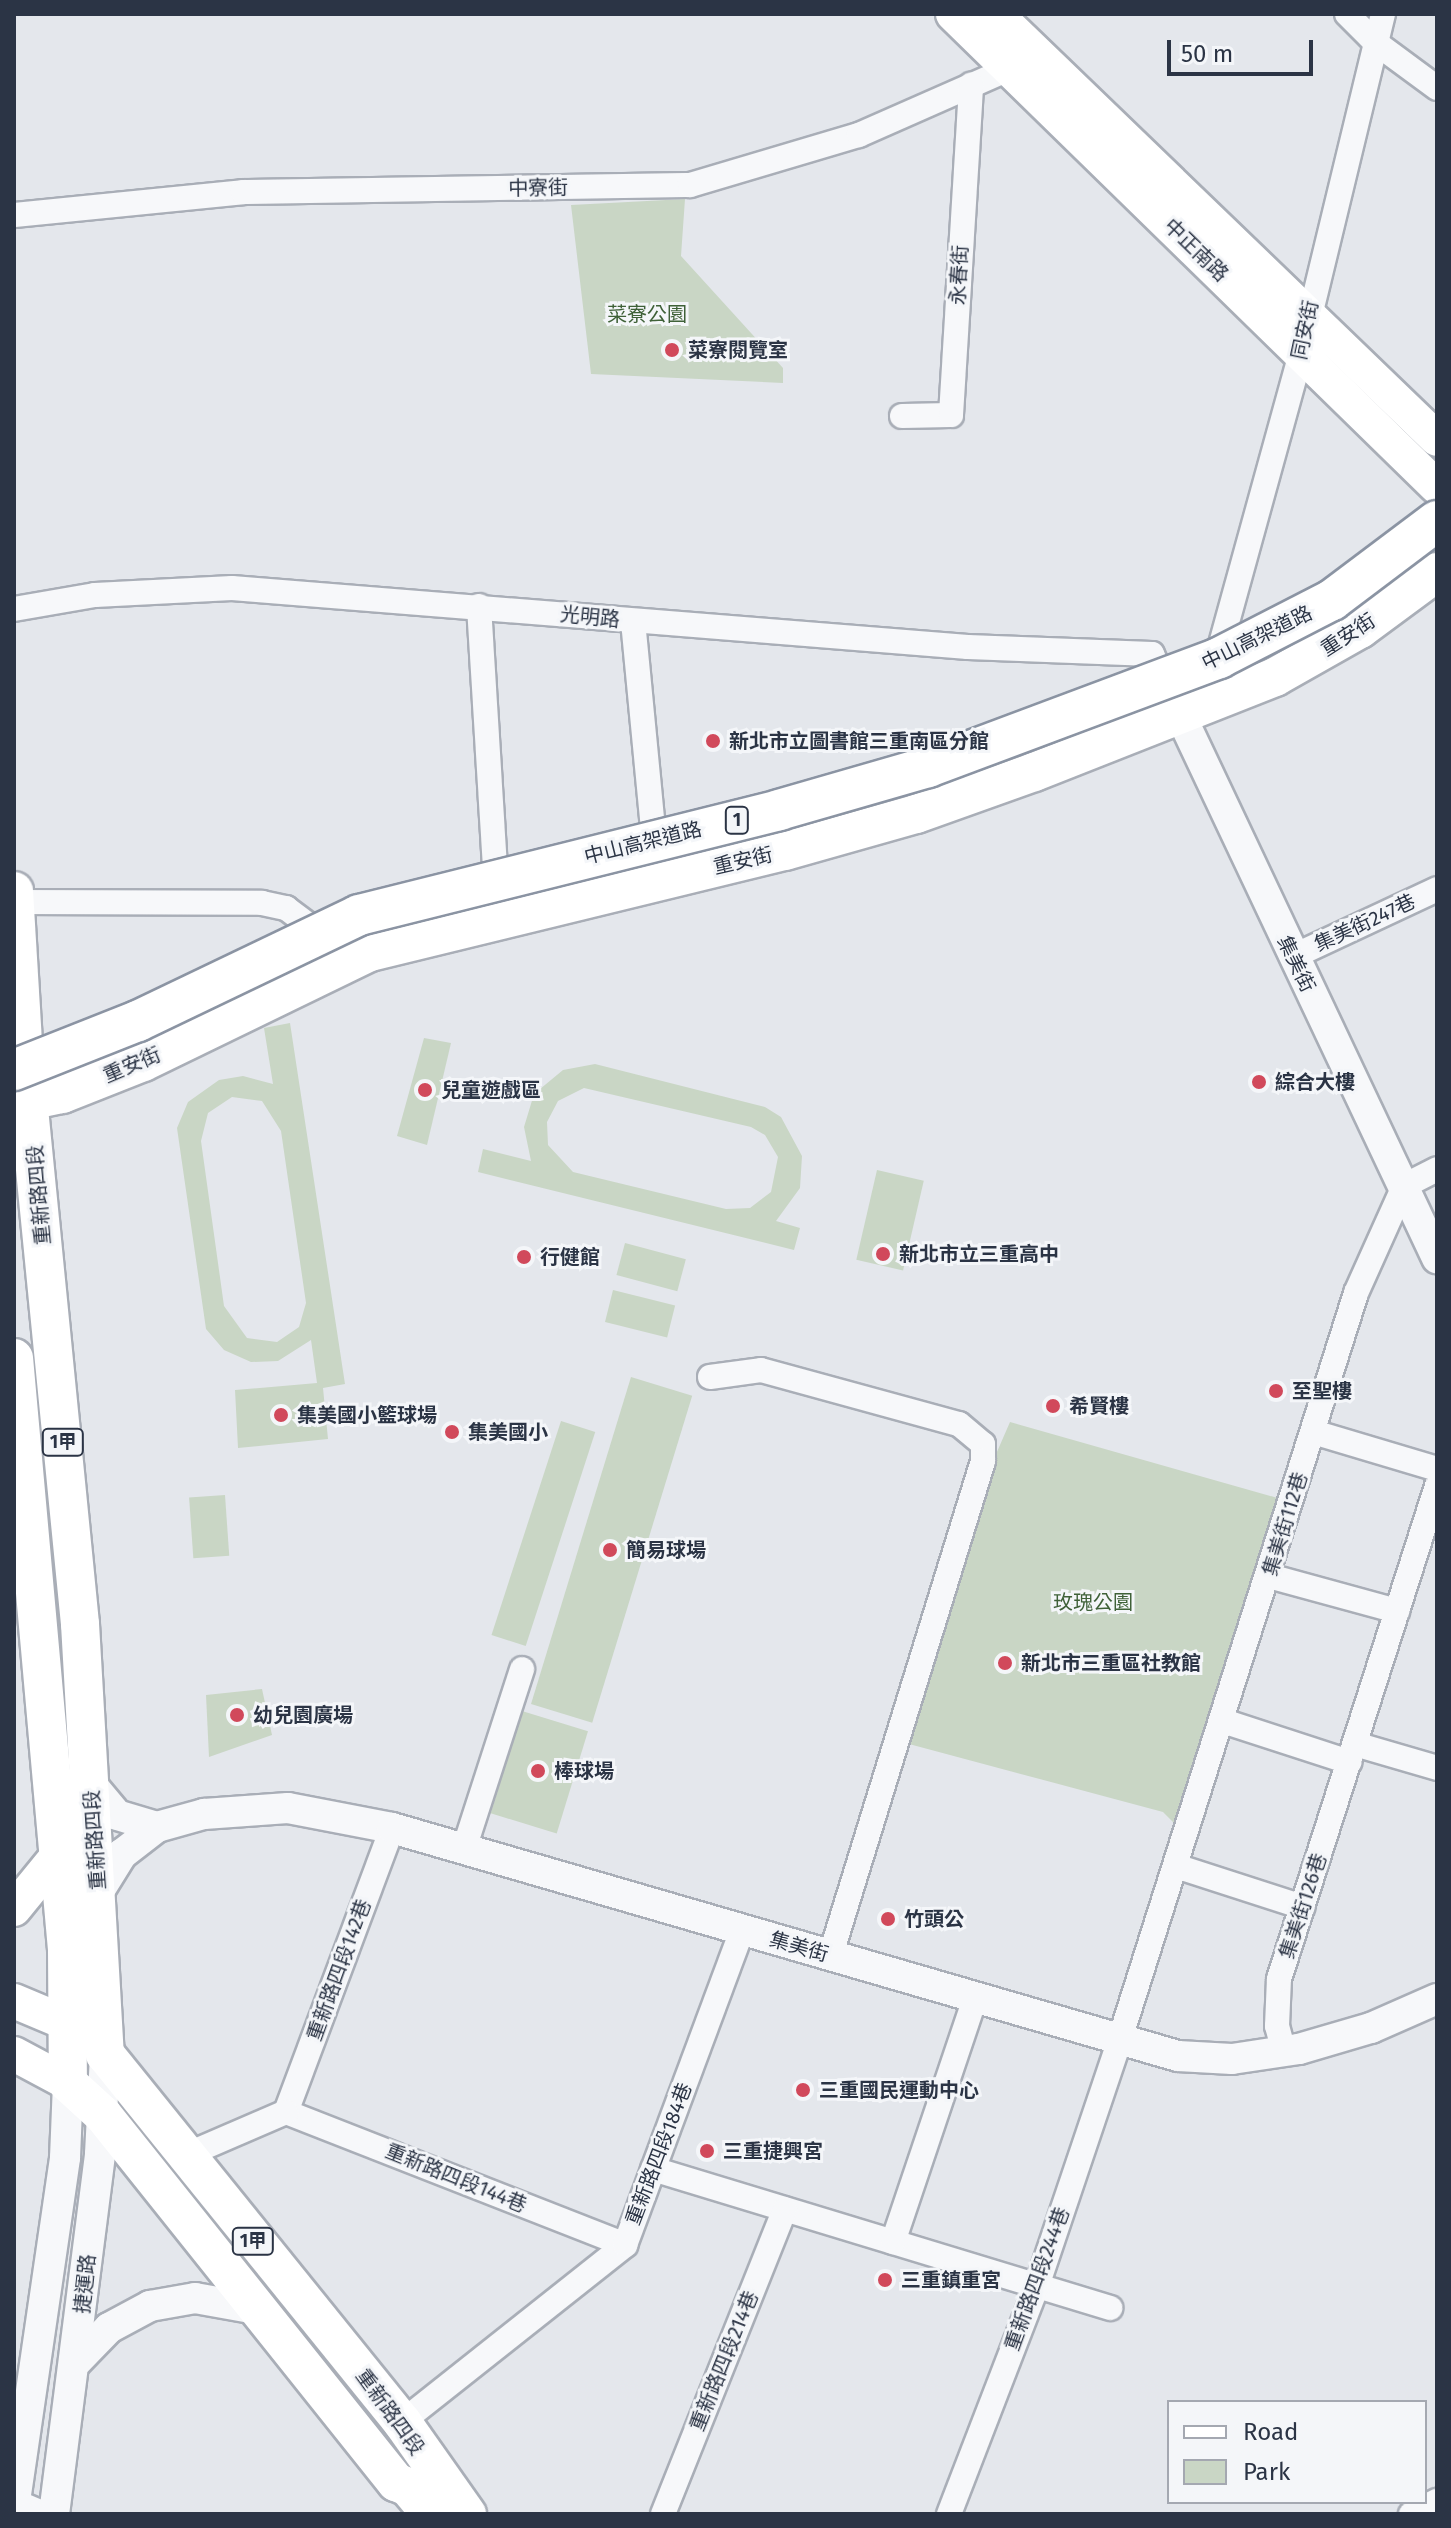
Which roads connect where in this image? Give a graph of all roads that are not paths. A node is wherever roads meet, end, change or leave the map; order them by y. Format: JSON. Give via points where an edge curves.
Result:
{"nodes":[{"id":1,"x":953,"y":14,"type":"edge"},
{"id":2,"x":996,"y":14,"type":"edge"},
{"id":3,"x":1347,"y":14,"type":"edge"},
{"id":4,"x":1383,"y":14,"type":"edge"},
{"id":5,"x":1376,"y":43,"type":"junction"},
{"id":6,"x":1025,"y":62,"type":"junction"},
{"id":7,"x":971,"y":85,"type":"junction"},
{"id":8,"x":1437,"y":88,"type":"edge"},
{"id":9,"x":14,"y":215,"type":"edge"},
{"id":10,"x":1307,"y":314,"type":"junction"},
{"id":11,"x":1301,"y":353,"type":"junction"},
{"id":12,"x":902,"y":416,"type":"dead end"},
{"id":13,"x":1429,"y":428,"type":"edge"},
{"id":14,"x":1437,"y":487,"type":"edge"},
{"id":15,"x":1437,"y":505,"type":"edge"},
{"id":16,"x":1437,"y":521,"type":"edge"},
{"id":17,"x":1437,"y":553,"type":"edge"},
{"id":18,"x":1437,"y":572,"type":"edge"},
{"id":19,"x":479,"y":606,"type":"junction"},
{"id":20,"x":14,"y":609,"type":"edge"},
{"id":21,"x":633,"y":621,"type":"junction"},
{"id":22,"x":1221,"y":644,"type":"junction"},
{"id":23,"x":1158,"y":668,"type":"junction"},
{"id":24,"x":1180,"y":715,"type":"junction"},
{"id":25,"x":653,"y":828,"type":"junction"},
{"id":26,"x":495,"y":867,"type":"junction"},
{"id":27,"x":649,"y":883,"type":"junction"},
{"id":28,"x":1437,"y":889,"type":"edge"},
{"id":29,"x":14,"y":891,"type":"edge"},
{"id":30,"x":15,"y":902,"type":"edge"},
{"id":31,"x":307,"y":924,"type":"junction"},
{"id":32,"x":1292,"y":957,"type":"junction"},
{"id":33,"x":18,"y":1082,"type":"edge"},
{"id":34,"x":1437,"y":1169,"type":"edge"},
{"id":35,"x":1404,"y":1186,"type":"junction"},
{"id":36,"x":1437,"y":1258,"type":"edge"},
{"id":37,"x":14,"y":1358,"type":"edge"},
{"id":38,"x":710,"y":1377,"type":"dead end"},
{"id":39,"x":1313,"y":1432,"type":"junction"},
{"id":40,"x":1437,"y":1469,"type":"edge"},
{"id":41,"x":1437,"y":1486,"type":"edge"},
{"id":42,"x":1269,"y":1576,"type":"junction"},
{"id":43,"x":1397,"y":1611,"type":"junction"},
{"id":44,"x":522,"y":1669,"type":"dead end"},
{"id":45,"x":1223,"y":1721,"type":"junction"},
{"id":46,"x":1352,"y":1753,"type":"junction"},
{"id":47,"x":1437,"y":1768,"type":"edge"},
{"id":48,"x":91,"y":1784,"type":"junction"},
{"id":49,"x":157,"y":1827,"type":"junction"},
{"id":50,"x":392,"y":1828,"type":"junction"},
{"id":51,"x":464,"y":1849,"type":"junction"},
{"id":52,"x":58,"y":1855,"type":"junction"},
{"id":53,"x":1176,"y":1866,"type":"junction"},
{"id":54,"x":99,"y":1891,"type":"junction"},
{"id":55,"x":1303,"y":1907,"type":"junction"},
{"id":56,"x":14,"y":1909,"type":"edge"},
{"id":57,"x":742,"y":1931,"type":"junction"},
{"id":58,"x":830,"y":1957,"type":"junction"},
{"id":59,"x":975,"y":1999,"type":"junction"},
{"id":60,"x":1437,"y":1999,"type":"edge"},
{"id":61,"x":14,"y":2001,"type":"edge"},
{"id":62,"x":71,"y":2025,"type":"junction"},
{"id":63,"x":1119,"y":2042,"type":"junction"},
{"id":64,"x":1284,"y":2052,"type":"junction"},
{"id":65,"x":14,"y":2054,"type":"edge"},
{"id":66,"x":105,"y":2054,"type":"junction"},
{"id":67,"x":68,"y":2083,"type":"junction"},
{"id":68,"x":286,"y":2112,"type":"junction"},
{"id":69,"x":103,"y":2115,"type":"junction"},
{"id":70,"x":184,"y":2156,"type":"junction"},
{"id":71,"x":653,"y":2169,"type":"junction"},
{"id":72,"x":785,"y":2209,"type":"junction"},
{"id":73,"x":893,"y":2242,"type":"junction"},
{"id":74,"x":625,"y":2245,"type":"junction"},
{"id":75,"x":1037,"y":2286,"type":"junction"},
{"id":76,"x":1110,"y":2308,"type":"dead end"},
{"id":77,"x":262,"y":2310,"type":"junction"},
{"id":78,"x":77,"y":2361,"type":"junction"},
{"id":79,"x":403,"y":2424,"type":"junction"},
{"id":80,"x":415,"y":2493,"type":"edge"},
{"id":81,"x":1437,"y":2501,"type":"edge"},
{"id":82,"x":14,"y":2504,"type":"edge"},
{"id":83,"x":45,"y":2514,"type":"edge"},
{"id":84,"x":54,"y":2514,"type":"edge"},
{"id":85,"x":467,"y":2514,"type":"edge"},
{"id":86,"x":489,"y":2514,"type":"edge"},
{"id":87,"x":663,"y":2514,"type":"edge"},
{"id":88,"x":949,"y":2514,"type":"edge"},
{"id":89,"x":1411,"y":2514,"type":"edge"}],
"edges":[{"from":1,"to":6,"type":"main road","name":"中正南路"},
{"from":2,"to":6,"type":"main road","name":"中正南路"},
{"from":3,"to":5,"type":"street"},
{"from":4,"to":5,"type":"street","name":"同安街"},
{"from":5,"to":8,"type":"street"},
{"from":5,"to":10,"type":"street","name":"同安街"},
{"from":6,"to":7,"type":"street","name":"中寮街"},
{"from":6,"to":10,"type":"main road","name":"中正南路"},
{"from":6,"to":11,"type":"main road","name":"中正南路"},
{"from":7,"to":9,"type":"street","name":"中寮街","via":[[859,135],[690,185],[243,192]]},
{"from":7,"to":12,"type":"street","name":"永春街","via":[[951,415]]},
{"from":10,"to":11,"type":"street","name":"同安街"},
{"from":10,"to":13,"type":"main road","name":"中正南路"},
{"from":11,"to":14,"type":"main road","name":"中正南路"},
{"from":11,"to":22,"type":"street","name":"同安街"},
{"from":15,"to":22,"type":"main road","number":"1","via":[[1296,607]]},
{"from":16,"to":33,"type":"highway","name":"中山高架道路","number":"1","bridge":true,"via":[[1332,600],[1219,658],[928,767],[351,917]]},
{"from":17,"to":33,"type":"highway","name":"中山高架道路","number":"1","via":[[1300,649],[986,775],[789,834],[365,939],[149,1045]]},
{"from":18,"to":24,"type":"main road","name":"重安街","number":"1","via":[[1311,659]]},
{"from":19,"to":20,"type":"street","name":"光明路","via":[[232,588],[95,595]]},
{"from":19,"to":21,"type":"street","name":"光明路"},
{"from":19,"to":26,"type":"street"},
{"from":21,"to":23,"type":"street","name":"光明路","via":[[968,647],[1152,654]]},
{"from":21,"to":25,"type":"street"},
{"from":22,"to":23,"type":"main road","number":"1"},
{"from":23,"to":24,"type":"street","name":"集美街"},
{"from":23,"to":25,"type":"main road","number":"1","via":[[918,756]]},
{"from":24,"to":27,"type":"main road","name":"重安街","number":"1","via":[[916,814]]},
{"from":24,"to":32,"type":"street","name":"集美街"},
{"from":25,"to":26,"type":"main road","number":"1"},
{"from":25,"to":27,"type":"street"},
{"from":26,"to":31,"type":"main road","number":"1","via":[[358,903]]},
{"from":27,"to":33,"type":"main road","name":"重安街","number":"1","via":[[370,952],[143,1062],[62,1094]]},
{"from":28,"to":32,"type":"street","name":"集美街247巷"},
{"from":29,"to":30,"type":"main road","number":"1甲"},
{"from":30,"to":31,"type":"street","via":[[262,903],[286,908]]},
{"from":30,"to":33,"type":"main road","number":"1甲"},
{"from":31,"to":33,"type":"main road","number":"1"},
{"from":32,"to":35,"type":"street","name":"集美街"},
{"from":33,"to":48,"type":"main road","name":"重新路四段","number":"1甲"},
{"from":34,"to":35,"type":"street"},
{"from":35,"to":36,"type":"street","name":"集美街"},
{"from":35,"to":39,"type":"street","name":"集美街112巷","via":[[1356,1293]]},
{"from":37,"to":52,"type":"main road","name":"重新路四段","number":"1甲"},
{"from":38,"to":58,"type":"street","via":[[761,1370],[959,1424],[983,1444],[983,1461]]},
{"from":39,"to":40,"type":"street"},
{"from":39,"to":42,"type":"street","name":"集美街112巷"},
{"from":41,"to":43,"type":"street","name":"集美街126巷"},
{"from":42,"to":43,"type":"street"},
{"from":42,"to":45,"type":"street","name":"集美街112巷"},
{"from":43,"to":46,"type":"street","name":"集美街126巷"},
{"from":44,"to":51,"type":"street"},
{"from":45,"to":46,"type":"street"},
{"from":45,"to":53,"type":"street","name":"集美街112巷"},
{"from":46,"to":47,"type":"street"},
{"from":46,"to":55,"type":"street","name":"集美街126巷"},
{"from":48,"to":49,"type":"street","via":[[117,1815]]},
{"from":48,"to":54,"type":"main road","name":"重新路四段","number":"1甲"},
{"from":49,"to":50,"type":"street","name":"集美街","via":[[204,1814],[288,1808]]},
{"from":49,"to":54,"type":"street","name":"集美街","via":[[122,1854]]},
{"from":50,"to":51,"type":"street","name":"集美街"},
{"from":50,"to":68,"type":"street","name":"重新路四段142巷"},
{"from":51,"to":57,"type":"street","name":"集美街"},
{"from":52,"to":56,"type":"main road"},
{"from":52,"to":62,"type":"main road","name":"重新路四段","number":"1甲"},
{"from":53,"to":55,"type":"street"},
{"from":53,"to":63,"type":"street","name":"集美街112巷"},
{"from":54,"to":66,"type":"main road","name":"重新路四段","number":"1甲"},
{"from":55,"to":64,"type":"street","name":"集美街126巷","via":[[1275,2005]]},
{"from":57,"to":58,"type":"street","name":"集美街"},
{"from":57,"to":71,"type":"street","name":"重新路四段184巷"},
{"from":58,"to":59,"type":"street","name":"集美街"},
{"from":59,"to":63,"type":"street","name":"集美街"},
{"from":59,"to":73,"type":"street"},
{"from":60,"to":64,"type":"street","name":"集美街","via":[[1371,2028]]},
{"from":61,"to":62,"type":"main road"},
{"from":62,"to":66,"type":"main road"},
{"from":62,"to":67,"type":"main road","name":"重新路四段","number":"1甲"},
{"from":63,"to":64,"type":"street","name":"集美街","via":[[1208,2059]]},
{"from":63,"to":75,"type":"street","name":"重新路四段244巷"},
{"from":65,"to":67,"type":"main road"},
{"from":66,"to":69,"type":"street","name":"捷運路"},
{"from":66,"to":70,"type":"main road","name":"重新路四段","number":"1甲"},
{"from":67,"to":69,"type":"main road","name":"重新路四段","number":"1甲"},
{"from":67,"to":82,"type":"street","name":"捷運路","via":[[65,2158]]},
{"from":68,"to":70,"type":"street"},
{"from":68,"to":74,"type":"street","name":"重新路四段144巷"},
{"from":69,"to":77,"type":"main road","name":"重新路四段","number":"1甲"},
{"from":69,"to":78,"type":"street","name":"捷運路"},
{"from":70,"to":79,"type":"main road","name":"重新路四段","number":"1甲"},
{"from":71,"to":72,"type":"street"},
{"from":71,"to":74,"type":"street","name":"重新路四段184巷"},
{"from":72,"to":73,"type":"street"},
{"from":72,"to":87,"type":"street","name":"重新路四段214巷"},
{"from":73,"to":75,"type":"street"},
{"from":74,"to":79,"type":"street","name":"重新路四段184巷"},
{"from":75,"to":76,"type":"street"},
{"from":75,"to":88,"type":"street","name":"重新路四段244巷"},
{"from":77,"to":78,"type":"street","via":[[218,2299],[150,2306],[109,2328]]},
{"from":77,"to":80,"type":"main road","name":"重新路四段","number":"1甲"},
{"from":78,"to":84,"type":"street","name":"捷運路"},
{"from":79,"to":80,"type":"main road","name":"重新路四段","number":"1甲"},
{"from":79,"to":86,"type":"main road","via":[[442,2455]]},
{"from":80,"to":85,"type":"main road","number":"1甲"},
{"from":81,"to":89,"type":"street"},
{"from":82,"to":83,"type":"street"}]}
